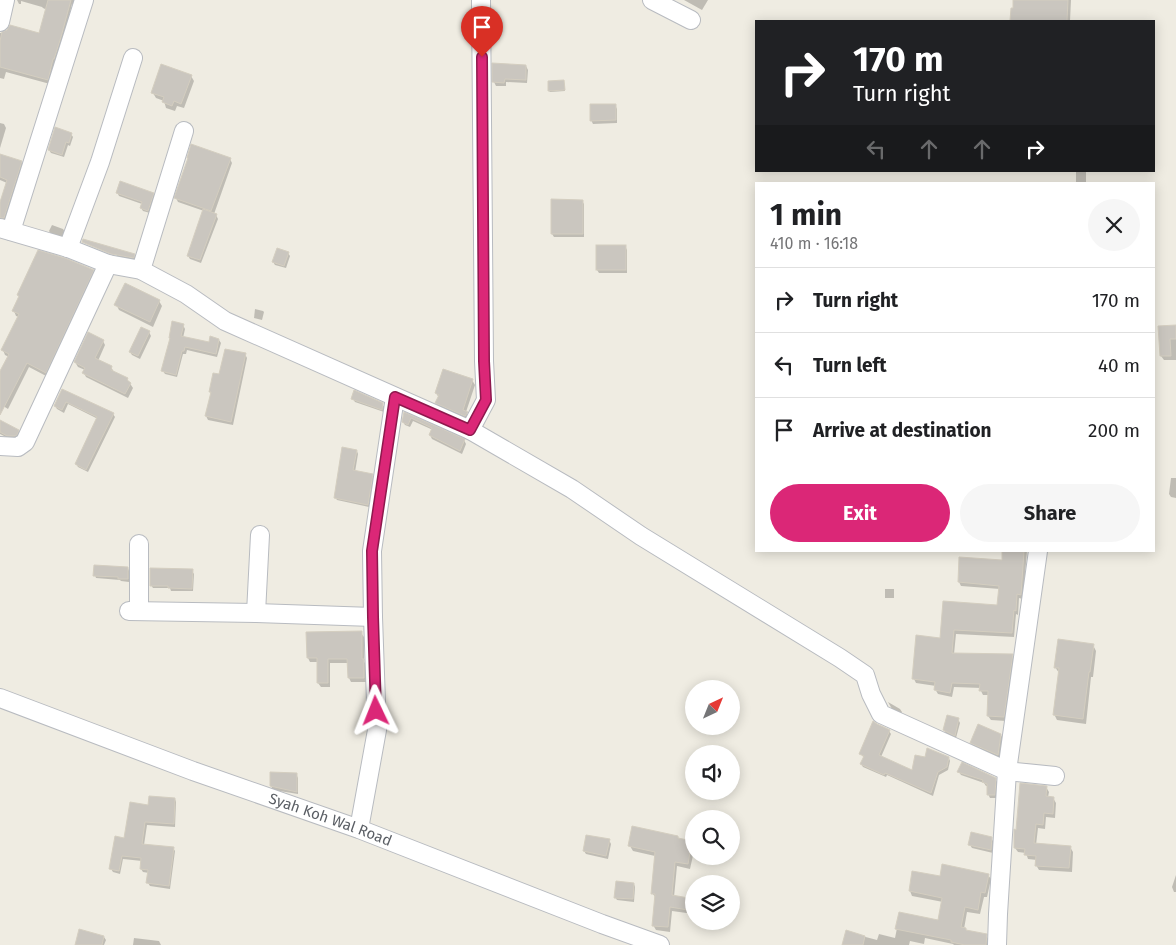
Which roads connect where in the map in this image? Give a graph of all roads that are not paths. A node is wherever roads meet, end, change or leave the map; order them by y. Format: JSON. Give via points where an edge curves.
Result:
{"nodes":[{"id":1,"x":5,"y":0,"type":"edge"},
{"id":2,"x":84,"y":0,"type":"edge"},
{"id":3,"x":481,"y":0,"type":"edge"},
{"id":4,"x":652,"y":0,"type":"edge"},
{"id":5,"x":691,"y":20,"type":"dead end"},
{"id":6,"x":0,"y":22,"type":"edge"},
{"id":7,"x":133,"y":58,"type":"dead end"},
{"id":8,"x":184,"y":131,"type":"dead end"},
{"id":9,"x":5,"y":229,"type":"edge"},
{"id":10,"x":68,"y":248,"type":"junction"},
{"id":11,"x":108,"y":264,"type":"junction"},
{"id":12,"x":141,"y":270,"type":"junction"},
{"id":13,"x":395,"y":397,"type":"junction"},
{"id":14,"x":470,"y":430,"type":"junction"},
{"id":15,"x":0,"y":446,"type":"edge"},
{"id":16,"x":260,"y":535,"type":"dead end"},
{"id":17,"x":139,"y":544,"type":"dead end"},
{"id":18,"x":1038,"y":552,"type":"edge"},
{"id":19,"x":256,"y":613,"type":"junction"},
{"id":20,"x":373,"y":617,"type":"junction"},
{"id":21,"x":0,"y":698,"type":"edge"},
{"id":22,"x":1007,"y":771,"type":"junction"},
{"id":23,"x":1055,"y":776,"type":"dead end"},
{"id":24,"x":360,"y":829,"type":"junction"},
{"id":25,"x":660,"y":945,"type":"edge"},
{"id":26,"x":998,"y":945,"type":"edge"}],
"edges":[{"from":1,"to":6,"type":"street"},
{"from":2,"to":9,"type":"street"},
{"from":3,"to":14,"type":"street","via":[[486,400]]},
{"from":4,"to":5,"type":"street"},
{"from":7,"to":10,"type":"street"},
{"from":8,"to":12,"type":"street"},
{"from":9,"to":10,"type":"street"},
{"from":10,"to":11,"type":"street"},
{"from":11,"to":12,"type":"street"},
{"from":11,"to":15,"type":"street","via":[[25,442],[18,447]]},
{"from":12,"to":13,"type":"street","via":[[186,294],[225,321]]},
{"from":13,"to":14,"type":"street"},
{"from":13,"to":20,"type":"street","via":[[372,551]]},
{"from":14,"to":22,"type":"street","via":[[572,489],[865,675],[881,714]]},
{"from":16,"to":19,"type":"street"},
{"from":17,"to":19,"type":"street","via":[[134,611]]},
{"from":18,"to":22,"type":"street"},
{"from":19,"to":20,"type":"street"},
{"from":20,"to":24,"type":"street","via":[[377,730]]},
{"from":21,"to":24,"type":"street","name":"Syah Koh Wal Road","via":[[193,771]]},
{"from":22,"to":23,"type":"street"},
{"from":22,"to":26,"type":"street"},
{"from":24,"to":25,"type":"street","name":"Syah Koh Wal Road"}]}
